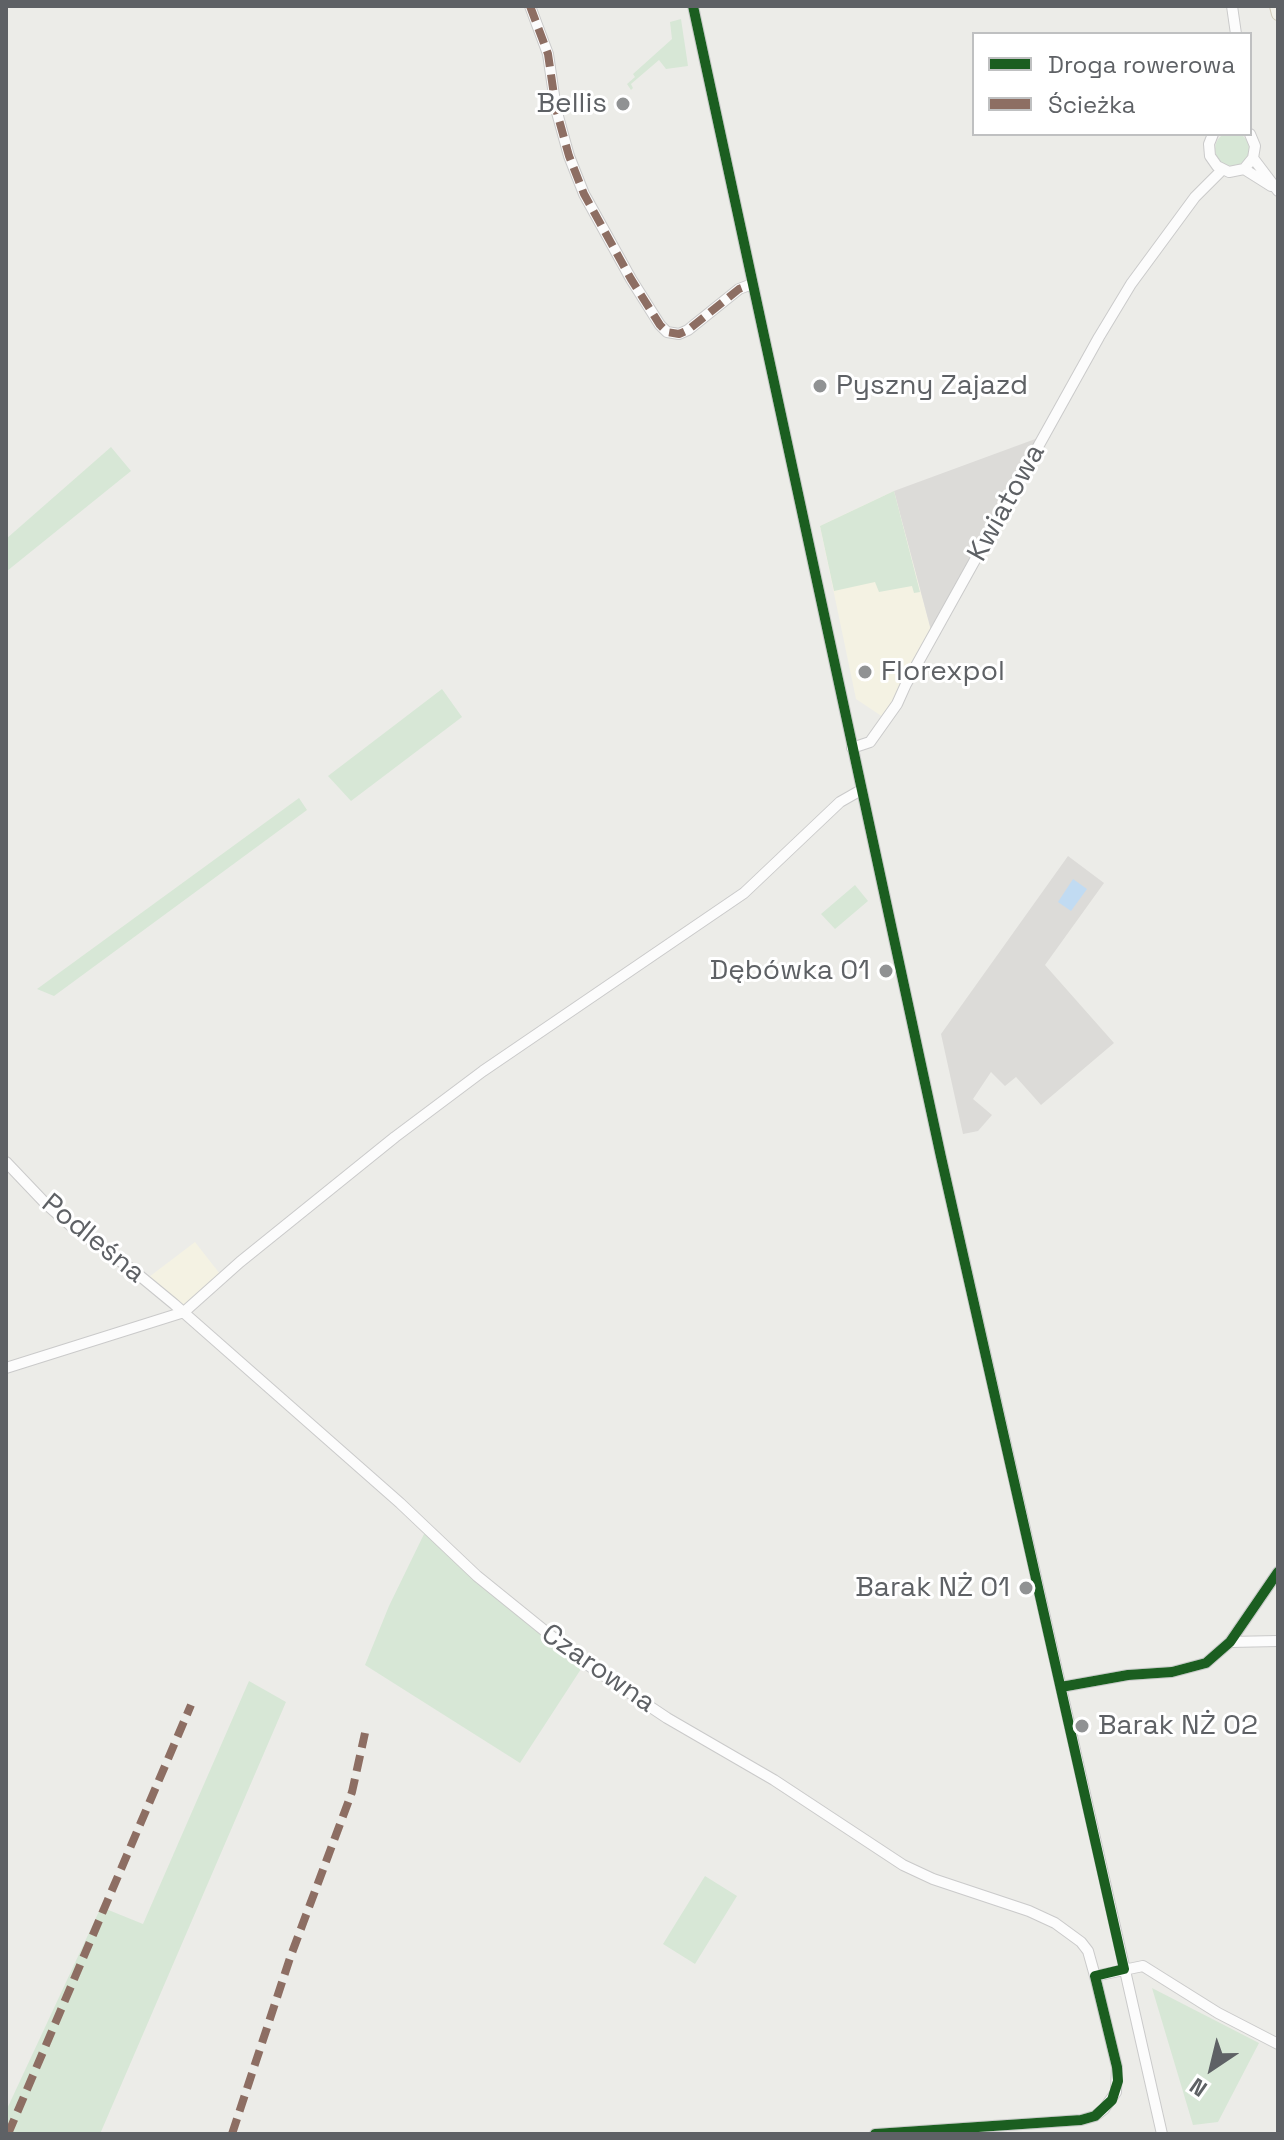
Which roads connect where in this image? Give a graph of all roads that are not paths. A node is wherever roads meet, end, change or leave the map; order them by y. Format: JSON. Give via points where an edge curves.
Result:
{"nodes":[{"id":1,"x":530,"y":6,"type":"edge"},
{"id":2,"x":693,"y":6,"type":"edge"},
{"id":3,"x":1232,"y":6,"type":"edge"},
{"id":4,"x":1276,"y":6,"type":"edge"},
{"id":5,"x":1278,"y":14,"type":"edge"},
{"id":6,"x":1236,"y":32,"type":"edge"},
{"id":7,"x":1212,"y":136,"type":"edge"},
{"id":8,"x":1251,"y":136,"type":"edge"},
{"id":9,"x":1253,"y":158,"type":"junction"},
{"id":10,"x":1212,"y":162,"type":"junction"},
{"id":11,"x":1244,"y":169,"type":"junction"},
{"id":12,"x":1222,"y":170,"type":"junction"},
{"id":13,"x":1277,"y":190,"type":"edge"},
{"id":14,"x":1195,"y":197,"type":"junction"},
{"id":15,"x":752,"y":284,"type":"junction"},
{"id":16,"x":852,"y":748,"type":"junction"},
{"id":17,"x":861,"y":790,"type":"junction"},
{"id":18,"x":6,"y":1162,"type":"edge"},
{"id":19,"x":184,"y":1312,"type":"junction"},
{"id":20,"x":6,"y":1368,"type":"edge"},
{"id":21,"x":1278,"y":1572,"type":"edge"},
{"id":22,"x":1278,"y":1641,"type":"edge"},
{"id":23,"x":1230,"y":1642,"type":"junction"},
{"id":24,"x":1061,"y":1687,"type":"junction"},
{"id":25,"x":1124,"y":1969,"type":"junction"},
{"id":26,"x":1095,"y":1976,"type":"junction"},
{"id":27,"x":1278,"y":2044,"type":"edge"},
{"id":28,"x":875,"y":2134,"type":"edge"},
{"id":29,"x":1162,"y":2134,"type":"edge"}],
"edges":[{"from":1,"to":15,"type":"street","via":[[548,54],[555,106],[584,194],[660,325],[667,332],[688,330]]},
{"from":2,"to":15,"type":"street"},
{"from":3,"to":6,"type":"street"},
{"from":4,"to":5,"type":"main road"},
{"from":7,"to":10,"type":"street"},
{"from":8,"to":9,"type":"street"},
{"from":9,"to":11,"type":"street"},
{"from":9,"to":13,"type":"street"},
{"from":10,"to":12,"type":"street"},
{"from":10,"to":14,"type":"street"},
{"from":11,"to":12,"type":"street"},
{"from":11,"to":13,"type":"street"},
{"from":12,"to":14,"type":"street"},
{"from":14,"to":16,"type":"street","name":"Kwiatowa","via":[[1099,337],[897,704],[870,742]]},
{"from":15,"to":16,"type":"street"},
{"from":16,"to":17,"type":"street"},
{"from":17,"to":19,"type":"street","via":[[840,802],[744,893],[483,1071]]},
{"from":17,"to":24,"type":"street"},
{"from":18,"to":19,"type":"street","name":"Podleśna","via":[[71,1226]]},
{"from":19,"to":20,"type":"street"},
{"from":19,"to":26,"type":"street","name":"Czarowna","via":[[477,1576],[582,1661],[903,1865],[1055,1923],[1088,1951]]},
{"from":21,"to":23,"type":"street"},
{"from":22,"to":23,"type":"street"},
{"from":23,"to":24,"type":"street","via":[[1216,1657],[1191,1669]]},
{"from":24,"to":25,"type":"street"},
{"from":25,"to":26,"type":"street"},
{"from":25,"to":27,"type":"street","via":[[1143,1966]]},
{"from":25,"to":29,"type":"street"},
{"from":26,"to":28,"type":"street","via":[[1118,2081],[1112,2100],[1095,2116]]}]}
